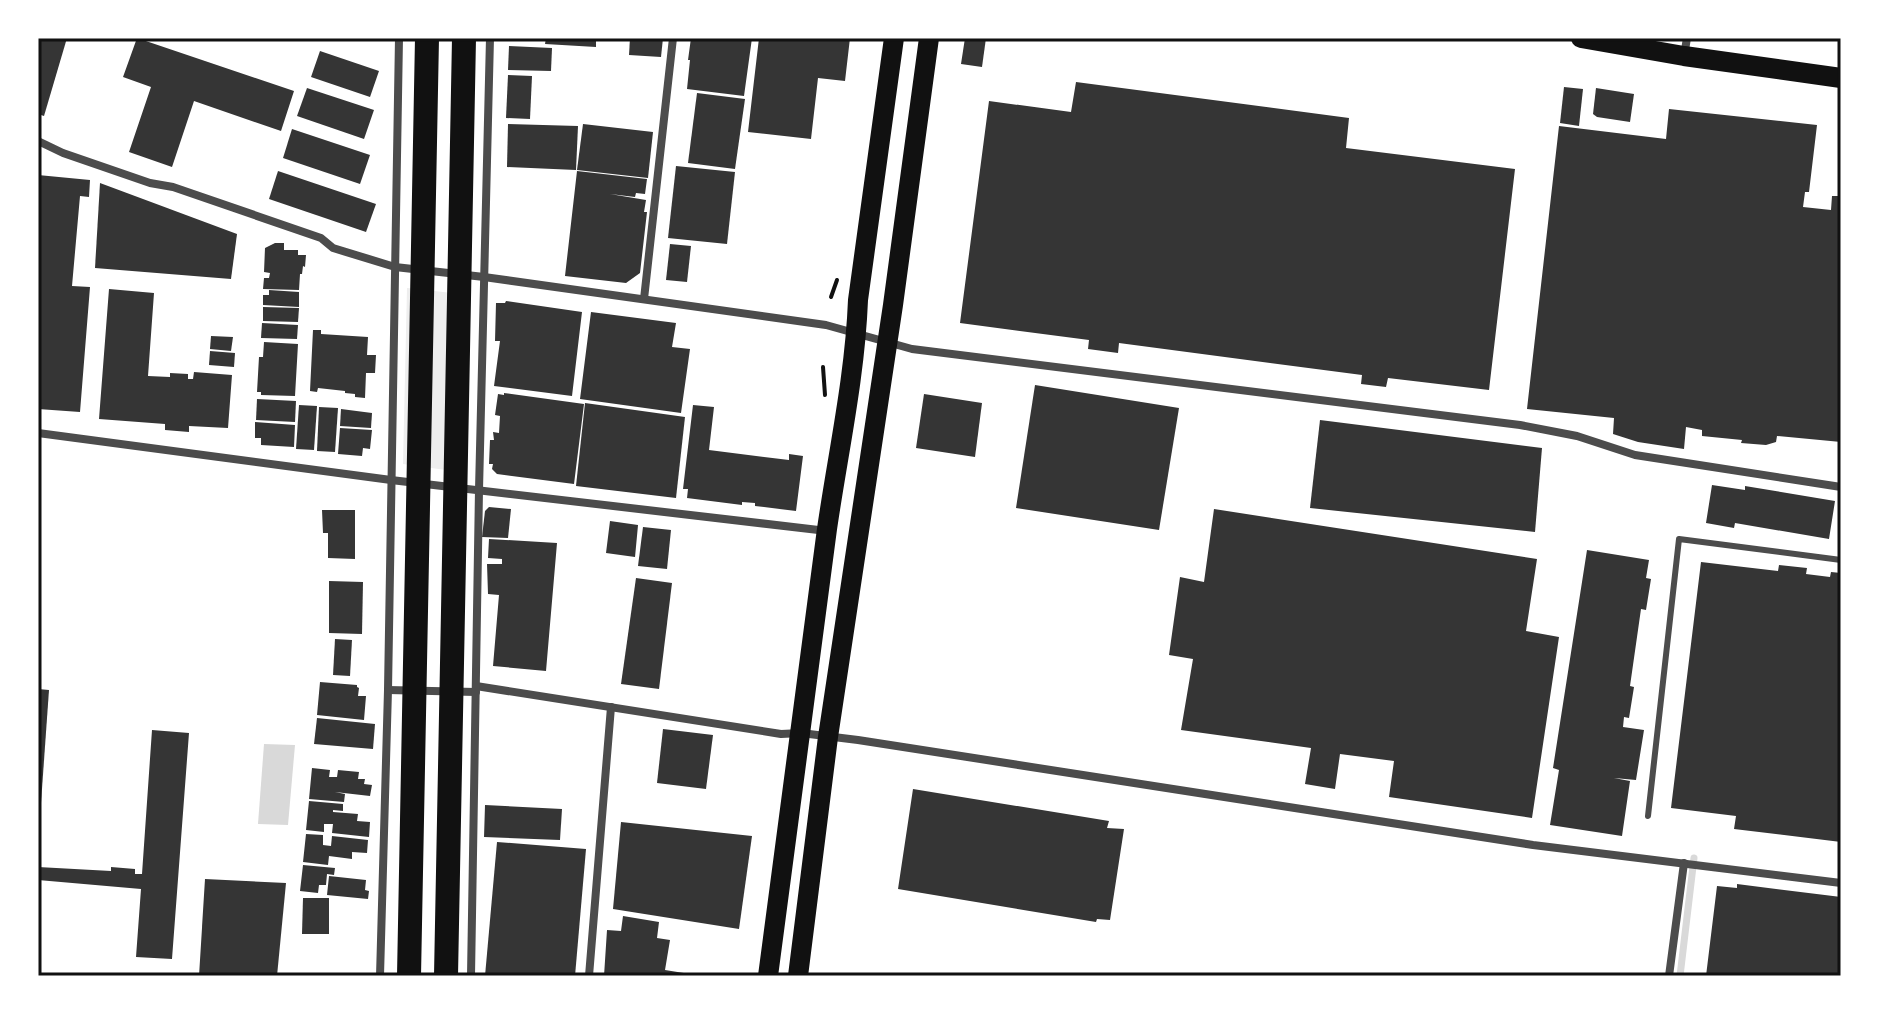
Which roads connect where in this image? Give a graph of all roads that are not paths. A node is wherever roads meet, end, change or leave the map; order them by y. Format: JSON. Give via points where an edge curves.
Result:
{"nodes":[{"id":1,"x":399,"y":38,"type":"edge"},
{"id":2,"x":427,"y":38,"type":"edge"},
{"id":3,"x":464,"y":38,"type":"edge"},
{"id":4,"x":490,"y":38,"type":"edge"},
{"id":5,"x":673,"y":38,"type":"edge"},
{"id":6,"x":894,"y":38,"type":"edge"},
{"id":7,"x":929,"y":38,"type":"edge"},
{"id":8,"x":1581,"y":38,"type":"edge"},
{"id":9,"x":1686,"y":47,"type":"edge"},
{"id":10,"x":1841,"y":78,"type":"edge"},
{"id":11,"x":38,"y":141,"type":"edge"},
{"id":12,"x":395,"y":267,"type":"junction"},
{"id":13,"x":484,"y":277,"type":"junction"},
{"id":14,"x":644,"y":299,"type":"junction"},
{"id":15,"x":857,"y":332,"type":"junction"},
{"id":16,"x":887,"y":342,"type":"junction"},
{"id":17,"x":38,"y":433,"type":"edge"},
{"id":18,"x":391,"y":480,"type":"junction"},
{"id":19,"x":1841,"y":487,"type":"edge"},
{"id":20,"x":479,"y":490,"type":"junction"},
{"id":21,"x":827,"y":531,"type":"junction"},
{"id":22,"x":1841,"y":560,"type":"edge"},
{"id":23,"x":476,"y":689,"type":"junction"},
{"id":24,"x":388,"y":690,"type":"junction"},
{"id":25,"x":611,"y":707,"type":"junction"},
{"id":26,"x":801,"y":733,"type":"junction"},
{"id":27,"x":828,"y":737,"type":"junction"},
{"id":28,"x":1648,"y":816,"type":"dead end"},
{"id":29,"x":1684,"y":863,"type":"junction"},
{"id":30,"x":1841,"y":883,"type":"edge"},
{"id":31,"x":380,"y":976,"type":"edge"},
{"id":32,"x":409,"y":976,"type":"edge"},
{"id":33,"x":446,"y":976,"type":"edge"},
{"id":34,"x":471,"y":976,"type":"edge"},
{"id":35,"x":589,"y":976,"type":"edge"},
{"id":36,"x":768,"y":976,"type":"edge"},
{"id":37,"x":798,"y":976,"type":"edge"},
{"id":38,"x":1669,"y":976,"type":"edge"}],
"edges":[{"from":1,"to":12,"type":"street"},
{"from":2,"to":32,"type":"highway"},
{"from":3,"to":33,"type":"highway"},
{"from":4,"to":13,"type":"street"},
{"from":5,"to":14,"type":"street"},
{"from":6,"to":15,"type":"main road"},
{"from":7,"to":16,"type":"main road"},
{"from":8,"to":9,"type":"main road"},
{"from":9,"to":10,"type":"main road"},
{"from":11,"to":12,"type":"street"},
{"from":12,"to":13,"type":"street"},
{"from":12,"to":18,"type":"street"},
{"from":13,"to":14,"type":"street"},
{"from":13,"to":20,"type":"street"},
{"from":14,"to":15,"type":"street"},
{"from":15,"to":16,"type":"street"},
{"from":15,"to":21,"type":"main road"},
{"from":16,"to":19,"type":"street","via":[[1520,425],[1635,455]]},
{"from":16,"to":27,"type":"main road"},
{"from":17,"to":18,"type":"street"},
{"from":18,"to":20,"type":"street"},
{"from":18,"to":24,"type":"street"},
{"from":20,"to":21,"type":"street"},
{"from":20,"to":23,"type":"street"},
{"from":21,"to":26,"type":"main road"},
{"from":22,"to":28,"type":"lane","via":[[1679,539]]},
{"from":23,"to":24,"type":"street"},
{"from":23,"to":25,"type":"street"},
{"from":23,"to":34,"type":"street"},
{"from":24,"to":31,"type":"street"},
{"from":25,"to":26,"type":"street"},
{"from":25,"to":35,"type":"street"},
{"from":26,"to":27,"type":"street"},
{"from":26,"to":36,"type":"main road"},
{"from":27,"to":29,"type":"street","via":[[1517,843]]},
{"from":27,"to":37,"type":"main road"},
{"from":29,"to":30,"type":"street"},
{"from":29,"to":38,"type":"street"}]}
